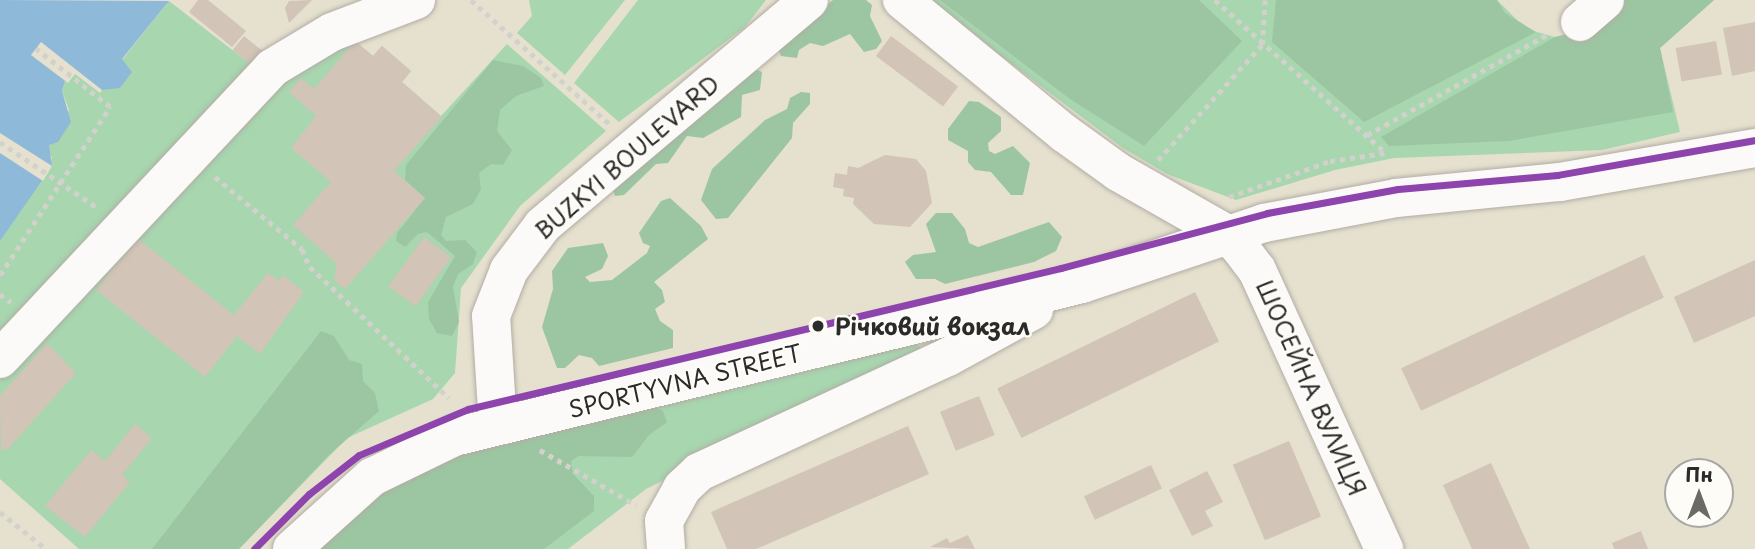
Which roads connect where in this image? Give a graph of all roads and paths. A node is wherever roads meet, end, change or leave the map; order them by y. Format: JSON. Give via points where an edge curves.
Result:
{"nodes":[{"id":1,"x":416,"y":0,"type":"edge"},
{"id":2,"x":471,"y":0,"type":"edge"},
{"id":3,"x":809,"y":0,"type":"edge"},
{"id":4,"x":902,"y":0,"type":"edge"},
{"id":5,"x":1215,"y":0,"type":"edge"},
{"id":6,"x":1265,"y":0,"type":"edge"},
{"id":7,"x":1593,"y":11,"type":"edge"},
{"id":8,"x":1262,"y":45,"type":"junction"},
{"id":9,"x":36,"y":49,"type":"dead end"},
{"id":10,"x":617,"y":130,"type":"dead end"},
{"id":11,"x":1367,"y":135,"type":"junction"},
{"id":12,"x":0,"y":142,"type":"edge"},
{"id":13,"x":1755,"y":148,"type":"edge"},
{"id":14,"x":190,"y":156,"type":"junction"},
{"id":15,"x":1157,"y":161,"type":"dead end"},
{"id":16,"x":61,"y":182,"type":"junction"},
{"id":17,"x":1192,"y":216,"type":"junction"},
{"id":18,"x":125,"y":226,"type":"junction"},
{"id":19,"x":1227,"y":234,"type":"junction"},
{"id":20,"x":0,"y":275,"type":"edge"},
{"id":21,"x":1082,"y":284,"type":"junction"},
{"id":22,"x":0,"y":359,"type":"edge"},
{"id":23,"x":449,"y":398,"type":"dead end"},
{"id":24,"x":499,"y":426,"type":"junction"},
{"id":25,"x":0,"y":512,"type":"edge"},
{"id":26,"x":665,"y":535,"type":"edge"},
{"id":27,"x":46,"y":549,"type":"edge"},
{"id":28,"x":292,"y":549,"type":"edge"},
{"id":29,"x":1384,"y":549,"type":"edge"}],
"edges":[{"from":1,"to":14,"type":"street","via":[[332,32],[272,68]]},
{"from":2,"to":10,"type":"path"},
{"from":3,"to":24,"type":"street","name":"BUZKYI BOULEVARD","via":[[543,225],[509,270],[491,316]]},
{"from":4,"to":17,"type":"street","via":[[1064,133]]},
{"from":5,"to":8,"type":"path"},
{"from":6,"to":8,"type":"path"},
{"from":7,"to":11,"type":"path"},
{"from":8,"to":11,"type":"path"},
{"from":8,"to":15,"type":"path"},
{"from":9,"to":16,"type":"path","via":[[110,107]]},
{"from":11,"to":17,"type":"path","via":[[1386,153],[1330,161],[1240,192]]},
{"from":12,"to":16,"type":"path"},
{"from":13,"to":19,"type":"street","name":"SPORTYVNA STREET","via":[[1560,182],[1396,198]]},
{"from":14,"to":18,"type":"street"},
{"from":14,"to":23,"type":"path","via":[[302,249],[310,267]]},
{"from":16,"to":18,"type":"path"},
{"from":16,"to":20,"type":"path"},
{"from":17,"to":19,"type":"street"},
{"from":18,"to":22,"type":"street"},
{"from":19,"to":21,"type":"street","name":"SPORTYVNA STREET"},
{"from":19,"to":29,"type":"street","name":"ШОСЕЙНА ВУЛИЦЯ","via":[[1257,270]]},
{"from":21,"to":24,"type":"street","name":"SPORTYVNA STREET"},
{"from":21,"to":26,"type":"street","via":[[948,357],[699,472],[682,488]]},
{"from":24,"to":26,"type":"path"},
{"from":24,"to":28,"type":"street","name":"SPORTYVNA STREET","via":[[454,437],[392,465],[334,508]]},
{"from":25,"to":27,"type":"path"}]}
